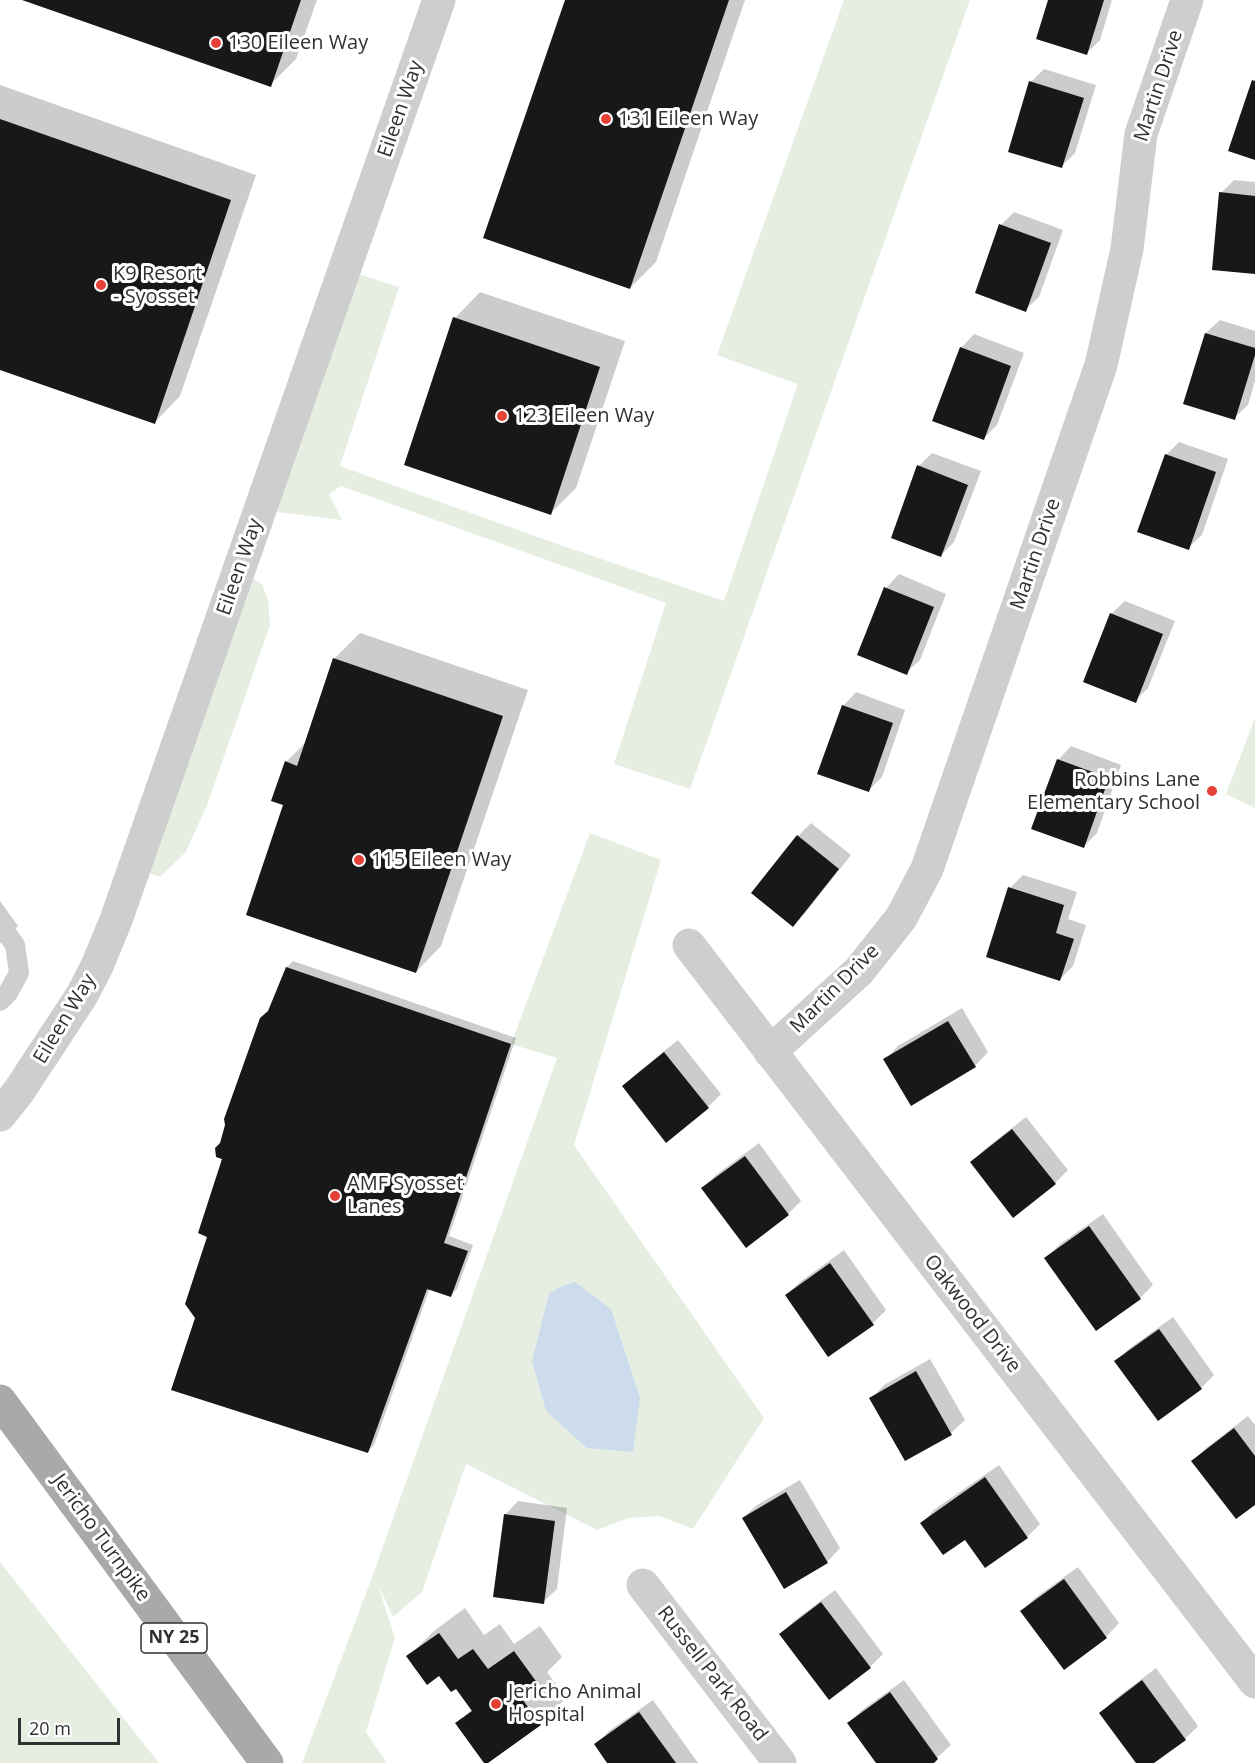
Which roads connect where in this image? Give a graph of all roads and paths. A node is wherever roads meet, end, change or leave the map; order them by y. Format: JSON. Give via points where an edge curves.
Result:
{"nodes":[{"id":1,"x":440,"y":0,"type":"edge"},
{"id":2,"x":1187,"y":0,"type":"edge"},
{"id":3,"x":0,"y":924,"type":"edge"},
{"id":4,"x":689,"y":945,"type":"dead end"},
{"id":5,"x":0,"y":1001,"type":"edge"},
{"id":6,"x":770,"y":1052,"type":"junction"},
{"id":7,"x":0,"y":1114,"type":"edge"},
{"id":8,"x":0,"y":1401,"type":"edge"},
{"id":9,"x":643,"y":1585,"type":"dead end"},
{"id":10,"x":1255,"y":1682,"type":"edge"},
{"id":11,"x":267,"y":1763,"type":"edge"},
{"id":12,"x":780,"y":1763,"type":"edge"}],
"edges":[{"from":1,"to":7,"type":"street","name":"Eileen Way","via":[[116,920],[81,995],[20,1091]]},
{"from":2,"to":6,"type":"street","name":"Martin Drive","via":[[1141,134],[1127,249],[1101,365],[927,869],[901,918],[859,971]]},
{"from":3,"to":5,"type":"lane","via":[[15,945],[19,973]]},
{"from":4,"to":6,"type":"street","name":"Oakwood Drive"},
{"from":6,"to":10,"type":"street","name":"Oakwood Drive"},
{"from":8,"to":11,"type":"main road","name":"Jericho Turnpike","number":"NY 25"},
{"from":9,"to":12,"type":"street","name":"Russell Park Road"}]}
